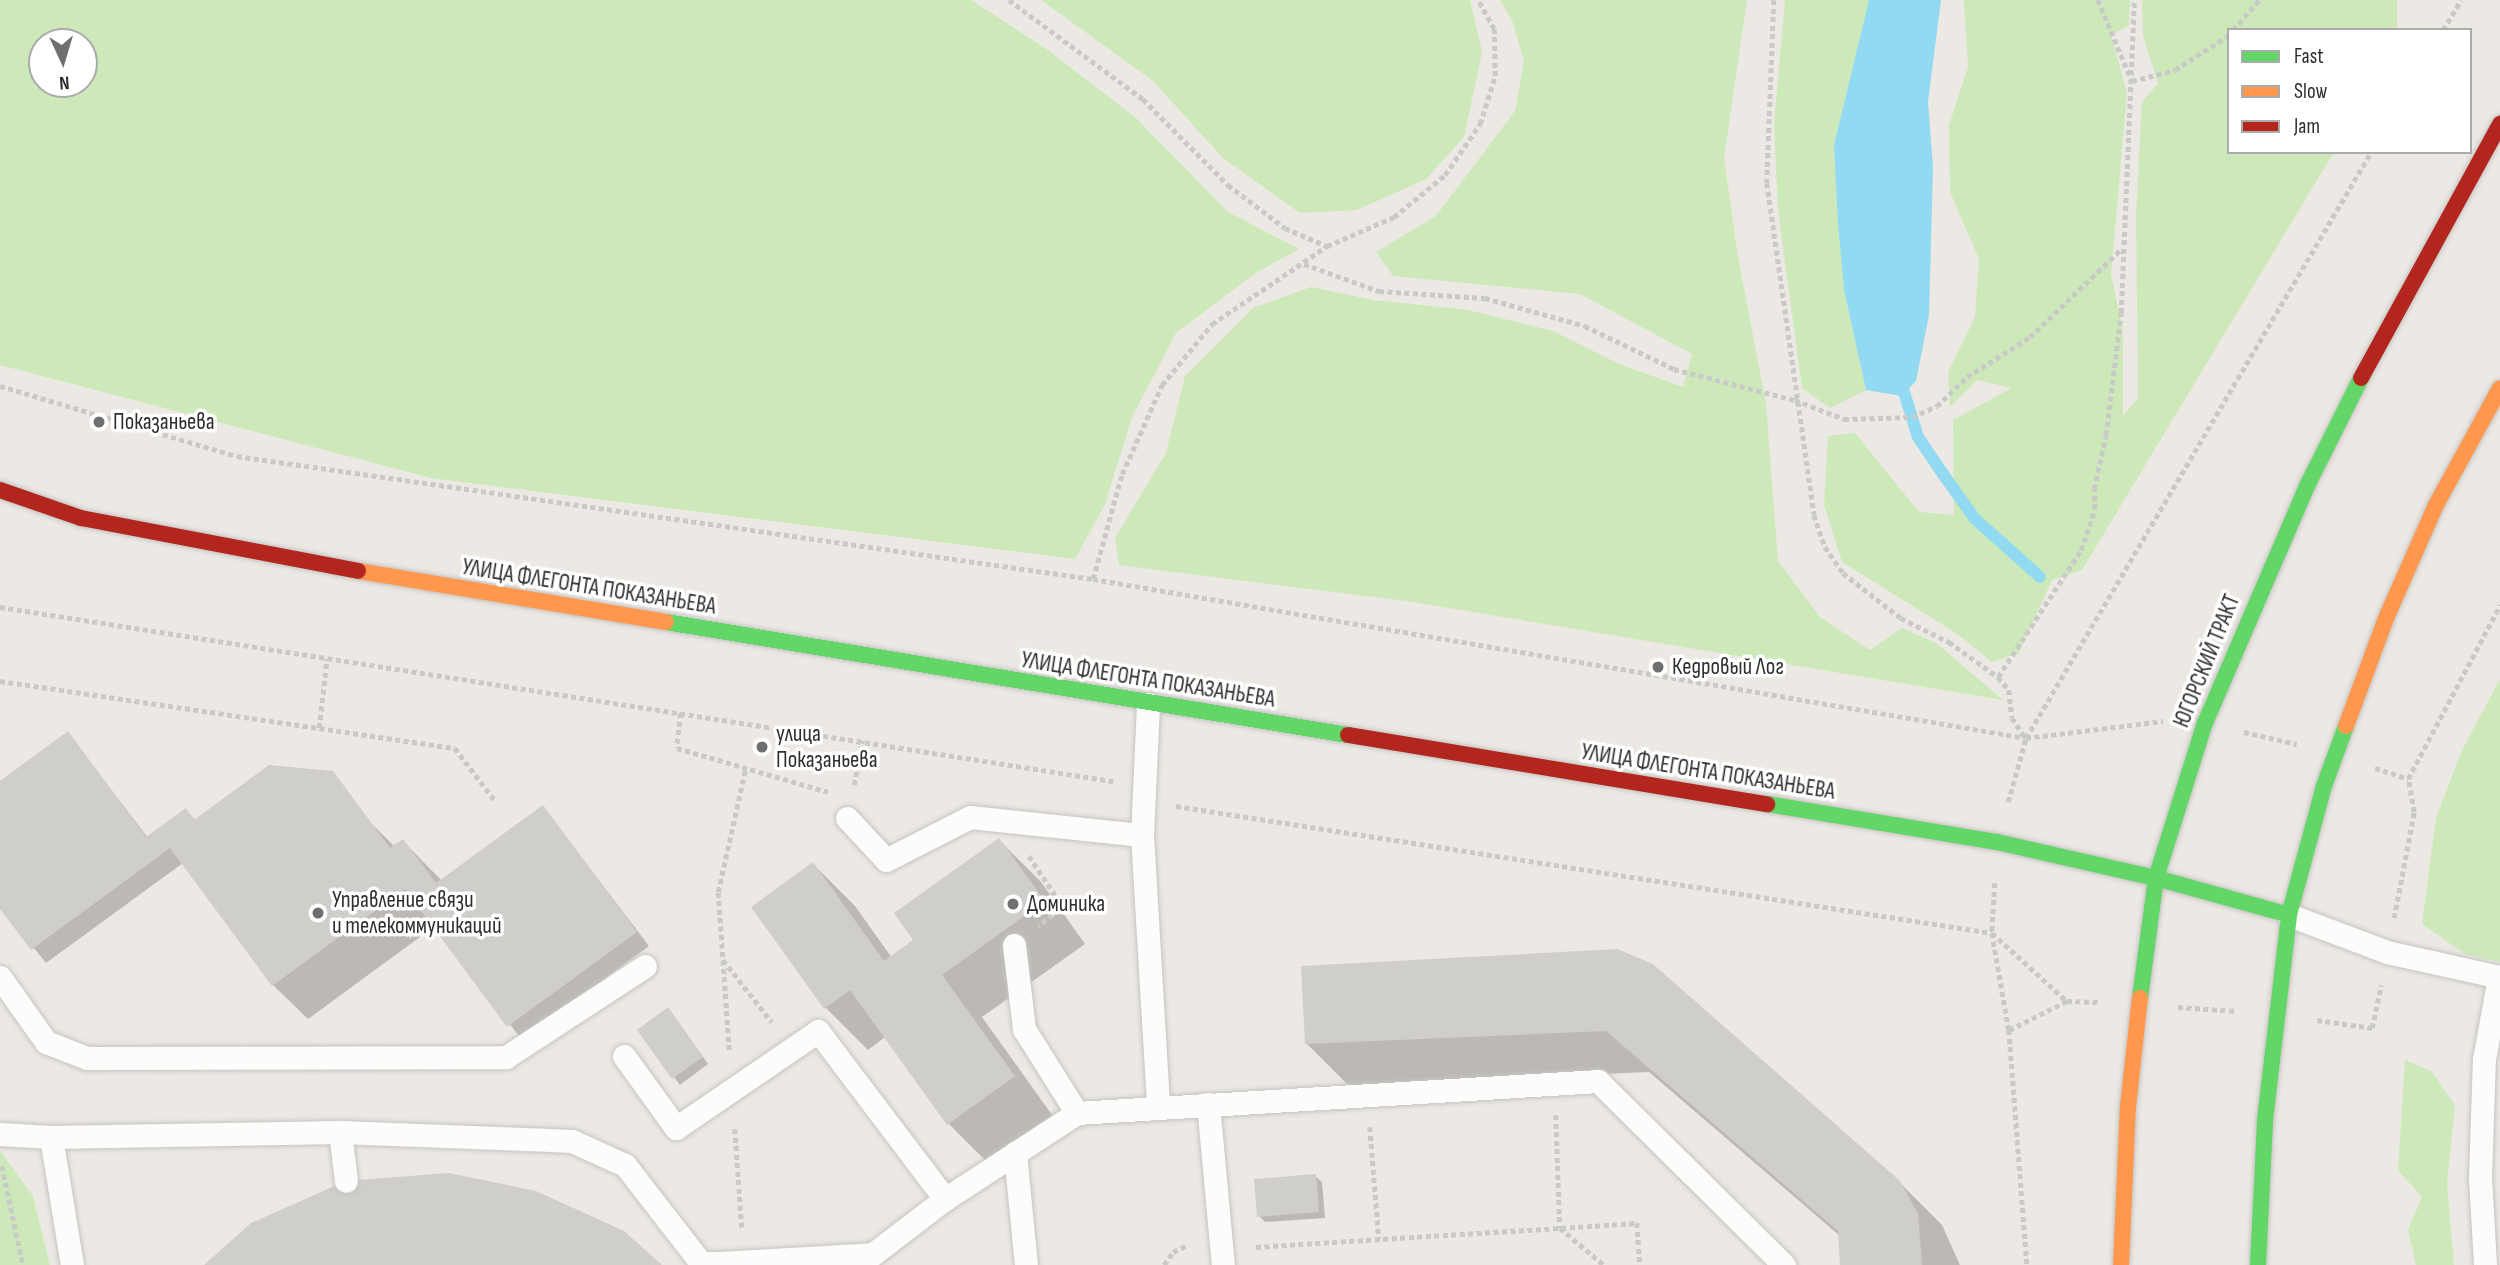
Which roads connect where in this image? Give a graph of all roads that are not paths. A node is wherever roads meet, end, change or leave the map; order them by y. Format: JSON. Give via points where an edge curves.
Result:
{"nodes":[{"id":1,"x":2500,"y":124,"type":"edge"},
{"id":2,"x":2500,"y":388,"type":"edge"},
{"id":3,"x":0,"y":490,"type":"edge"},
{"id":4,"x":1148,"y":704,"type":"junction"},
{"id":5,"x":849,"y":808,"type":"road end"},
{"id":6,"x":1142,"y":835,"type":"junction"},
{"id":7,"x":2156,"y":878,"type":"junction"},
{"id":8,"x":2289,"y":915,"type":"junction"},
{"id":9,"x":1014,"y":945,"type":"road end"},
{"id":10,"x":645,"y":966,"type":"dead end"},
{"id":11,"x":0,"y":977,"type":"edge"},
{"id":12,"x":2499,"y":977,"type":"edge"},
{"id":13,"x":624,"y":1056,"type":"dead end"},
{"id":14,"x":1208,"y":1104,"type":"junction"},
{"id":15,"x":1158,"y":1107,"type":"junction"},
{"id":16,"x":1077,"y":1112,"type":"junction"},
{"id":17,"x":340,"y":1132,"type":"junction"},
{"id":18,"x":0,"y":1134,"type":"edge"},
{"id":19,"x":51,"y":1137,"type":"junction"},
{"id":20,"x":1015,"y":1153,"type":"junction"},
{"id":21,"x":346,"y":1181,"type":"dead end"},
{"id":22,"x":945,"y":1199,"type":"junction"},
{"id":23,"x":777,"y":1263,"type":"edge"},
{"id":24,"x":700,"y":1264,"type":"edge"},
{"id":25,"x":72,"y":1265,"type":"edge"},
{"id":26,"x":1026,"y":1265,"type":"edge"},
{"id":27,"x":1223,"y":1265,"type":"edge"},
{"id":28,"x":1784,"y":1265,"type":"edge"},
{"id":29,"x":2121,"y":1265,"type":"edge"},
{"id":30,"x":2258,"y":1265,"type":"edge"},
{"id":31,"x":2485,"y":1265,"type":"edge"}],
"edges":[{"from":1,"to":7,"type":"main road","name":"ЮГОРСКИЙ ТРАКТ","via":[[2306,486],[2205,723]]},
{"from":2,"to":8,"type":"main road","via":[[2436,505],[2387,616],[2331,764]]},
{"from":3,"to":4,"type":"main road","name":"УЛИЦА ФЛЕГОНТА ПОКАЗАНЬЕВА","via":[[81,518],[231,549]]},
{"from":4,"to":6,"type":"lane"},
{"from":4,"to":7,"type":"main road","name":"УЛИЦА ФЛЕГОНТА ПОКАЗАНЬЕВА","via":[[1997,842]]},
{"from":5,"to":6,"type":"lane","via":[[886,860],[970,817]]},
{"from":6,"to":15,"type":"lane"},
{"from":7,"to":8,"type":"main road","name":"УЛИЦА ФЛЕГОНТА ПОКАЗАНЬЕВА"},
{"from":7,"to":29,"type":"main road","name":"ЮГОРСКИЙ ТРАКТ","via":[[2128,1106]]},
{"from":8,"to":12,"type":"lane","via":[[2387,952]]},
{"from":8,"to":30,"type":"main road","via":[[2265,1120]]},
{"from":9,"to":16,"type":"lane","via":[[1024,1029]]},
{"from":10,"to":11,"type":"lane","via":[[506,1057],[87,1058],[46,1042]]},
{"from":12,"to":31,"type":"lane","via":[[2484,1059],[2480,1177]]},
{"from":13,"to":22,"type":"lane","via":[[676,1128],[818,1031]]},
{"from":14,"to":15,"type":"lane"},
{"from":14,"to":27,"type":"lane"},
{"from":14,"to":28,"type":"lane","via":[[1598,1081]]},
{"from":15,"to":16,"type":"lane"},
{"from":16,"to":20,"type":"lane"},
{"from":17,"to":19,"type":"lane"},
{"from":17,"to":21,"type":"lane"},
{"from":17,"to":24,"type":"lane","via":[[572,1141],[625,1165]]},
{"from":18,"to":19,"type":"lane"},
{"from":19,"to":25,"type":"lane"},
{"from":20,"to":22,"type":"lane"},
{"from":20,"to":26,"type":"lane"},
{"from":22,"to":23,"type":"lane","via":[[873,1254]]},
{"from":23,"to":24,"type":"lane"}]}
